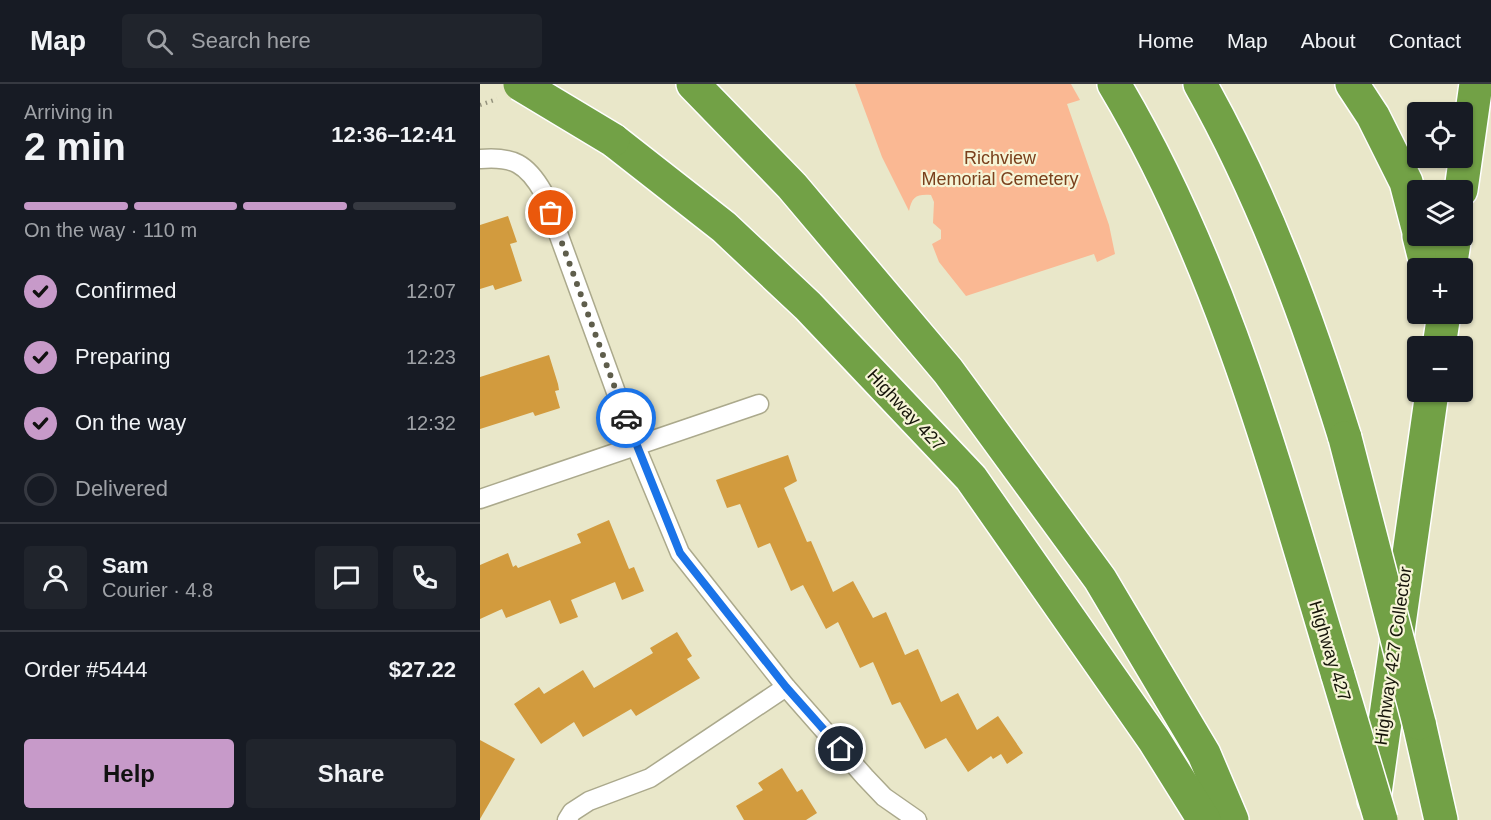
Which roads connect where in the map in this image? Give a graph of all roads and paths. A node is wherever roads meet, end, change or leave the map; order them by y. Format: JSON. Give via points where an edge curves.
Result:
{"nodes":[{"id":1,"x":520,"y":84,"type":"edge"},
{"id":2,"x":693,"y":84,"type":"edge"},
{"id":3,"x":1114,"y":84,"type":"edge"},
{"id":4,"x":1200,"y":84,"type":"edge"},
{"id":5,"x":1352,"y":84,"type":"edge"},
{"id":6,"x":1476,"y":84,"type":"edge"},
{"id":7,"x":480,"y":159,"type":"edge"},
{"id":8,"x":1462,"y":180,"type":"edge"},
{"id":9,"x":1407,"y":186,"type":"edge"},
{"id":10,"x":1421,"y":402,"type":"edge"},
{"id":11,"x":1430,"y":402,"type":"edge"},
{"id":12,"x":759,"y":404,"type":"dead end"},
{"id":13,"x":636,"y":447,"type":"junction"},
{"id":14,"x":1417,"y":491,"type":"junction"},
{"id":15,"x":480,"y":499,"type":"edge"},
{"id":16,"x":786,"y":687,"type":"junction"},
{"id":17,"x":567,"y":820,"type":"edge"},
{"id":18,"x":917,"y":820,"type":"edge"},
{"id":19,"x":1204,"y":820,"type":"edge"},
{"id":20,"x":1232,"y":820,"type":"edge"},
{"id":21,"x":1372,"y":820,"type":"edge"},
{"id":22,"x":1381,"y":820,"type":"edge"},
{"id":23,"x":1441,"y":820,"type":"edge"}],
"edges":[{"from":1,"to":19,"type":"highway","name":"Highway 427","bridge":true,"via":[[613,140],[724,227],[808,306],[971,478],[1154,740]]},
{"from":2,"to":20,"type":"highway","via":[[792,186],[948,370],[1100,579],[1204,754]]},
{"from":3,"to":22,"type":"highway","name":"Highway 427","bridge":true,"via":[[1147,138],[1214,289],[1282,493]]},
{"from":4,"to":23,"type":"highway","bridge":true,"via":[[1258,197],[1345,438]]},
{"from":5,"to":9,"type":"highway","via":[[1373,116]]},
{"from":6,"to":8,"type":"highway"},
{"from":7,"to":13,"type":"street","via":[[516,162],[532,172],[543,192]]},
{"from":10,"to":14,"type":"highway"},
{"from":11,"to":14,"type":"highway"},
{"from":12,"to":13,"type":"street"},
{"from":13,"to":15,"type":"street"},
{"from":13,"to":16,"type":"street","via":[[680,553]]},
{"from":14,"to":21,"type":"highway","name":"Highway 427 Collector"},
{"from":16,"to":17,"type":"street","via":[[650,778],[589,801]]},
{"from":16,"to":18,"type":"street","via":[[884,797]]}]}
